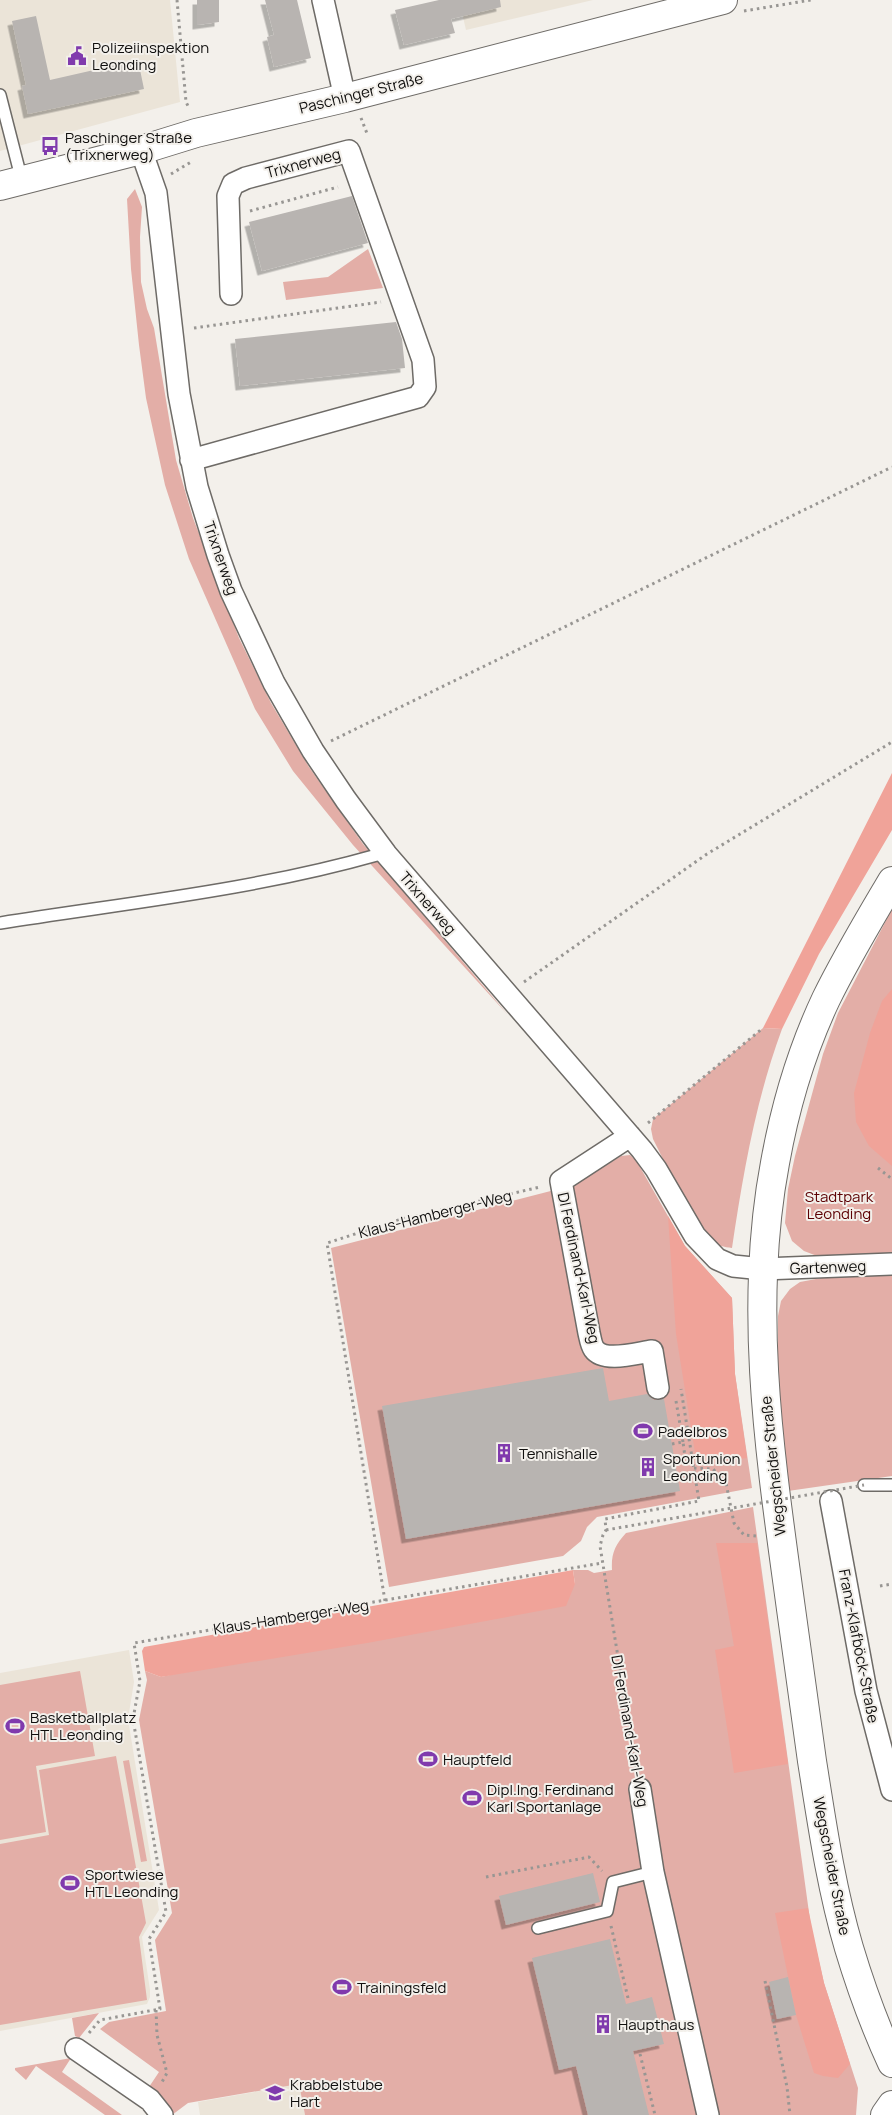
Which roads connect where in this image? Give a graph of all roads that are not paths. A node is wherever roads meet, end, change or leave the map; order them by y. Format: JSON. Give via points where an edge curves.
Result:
{"nodes":[{"id":1,"x":323,"y":0,"type":"edge"},
{"id":2,"x":723,"y":0,"type":"edge"},
{"id":3,"x":0,"y":95,"type":"edge"},
{"id":4,"x":345,"y":98,"type":"junction"},
{"id":5,"x":141,"y":150,"type":"junction"},
{"id":6,"x":11,"y":183,"type":"edge"},
{"id":7,"x":231,"y":294,"type":"dead end"},
{"id":8,"x":191,"y":460,"type":"junction"},
{"id":9,"x":386,"y":854,"type":"junction"},
{"id":10,"x":890,"y":891,"type":"edge"},
{"id":11,"x":0,"y":923,"type":"edge"},
{"id":12,"x":630,"y":1136,"type":"junction"},
{"id":13,"x":892,"y":1264,"type":"edge"},
{"id":14,"x":763,"y":1269,"type":"junction"},
{"id":15,"x":666,"y":1386,"type":"road end"},
{"id":16,"x":864,"y":1485,"type":"road end"},
{"id":17,"x":892,"y":1485,"type":"edge"},
{"id":18,"x":831,"y":1501,"type":"dead end"},
{"id":19,"x":640,"y":1789,"type":"road end"},
{"id":20,"x":892,"y":1790,"type":"edge"},
{"id":21,"x":654,"y":1872,"type":"junction"},
{"id":22,"x":538,"y":1928,"type":"dead end"},
{"id":23,"x":76,"y":2049,"type":"road end"},
{"id":24,"x":892,"y":2063,"type":"edge"},
{"id":25,"x":892,"y":2105,"type":"edge"},
{"id":26,"x":157,"y":2109,"type":"edge"},
{"id":27,"x":708,"y":2115,"type":"edge"},
{"id":28,"x":885,"y":2115,"type":"edge"}],
"edges":[{"from":1,"to":4,"type":"street"},
{"from":2,"to":4,"type":"street","name":"Paschinger Straße"},
{"from":3,"to":6,"type":"lane"},
{"from":4,"to":5,"type":"street","name":"Paschinger Straße","via":[[196,133]]},
{"from":5,"to":6,"type":"street","name":"Paschinger Straße"},
{"from":5,"to":8,"type":"street","name":"Trixnerweg","via":[[156,193],[179,394]]},
{"from":7,"to":8,"type":"street","name":"Trixnerweg","via":[[228,196],[233,184],[349,150],[423,360],[426,387],[418,397]]},
{"from":8,"to":9,"type":"street","name":"Trixnerweg","via":[[231,590],[274,683],[313,751]]},
{"from":9,"to":11,"type":"lane","via":[[263,882]]},
{"from":9,"to":12,"type":"street","name":"Trixnerweg"},
{"from":10,"to":14,"type":"street","name":"Wegscheider Straße","via":[[856,941],[825,1001],[804,1055],[775,1163]]},
{"from":12,"to":14,"type":"street","name":"Trixnerweg","via":[[656,1169],[703,1246],[717,1260],[733,1266]]},
{"from":12,"to":15,"type":"street","name":"DI Ferdinand-Karl-Weg","via":[[561,1181],[594,1349],[611,1357],[652,1351]]},
{"from":13,"to":14,"type":"street","name":"Gartenweg"},
{"from":14,"to":24,"type":"street","name":"Wegscheider Straße","via":[[763,1375],[772,1465],[823,1834],[848,1946]]},
{"from":16,"to":17,"type":"lane"},
{"from":18,"to":20,"type":"street","name":"Franz-Klafböck-Straße","via":[[866,1692]]},
{"from":19,"to":21,"type":"street","name":"DI Ferdinand-Karl-Weg"},
{"from":21,"to":22,"type":"lane","via":[[613,1882],[607,1911]]},
{"from":21,"to":27,"type":"street","name":"DI Ferdinand-Karl-Weg"},
{"from":23,"to":26,"type":"street"},
{"from":25,"to":28,"type":"street"}]}
